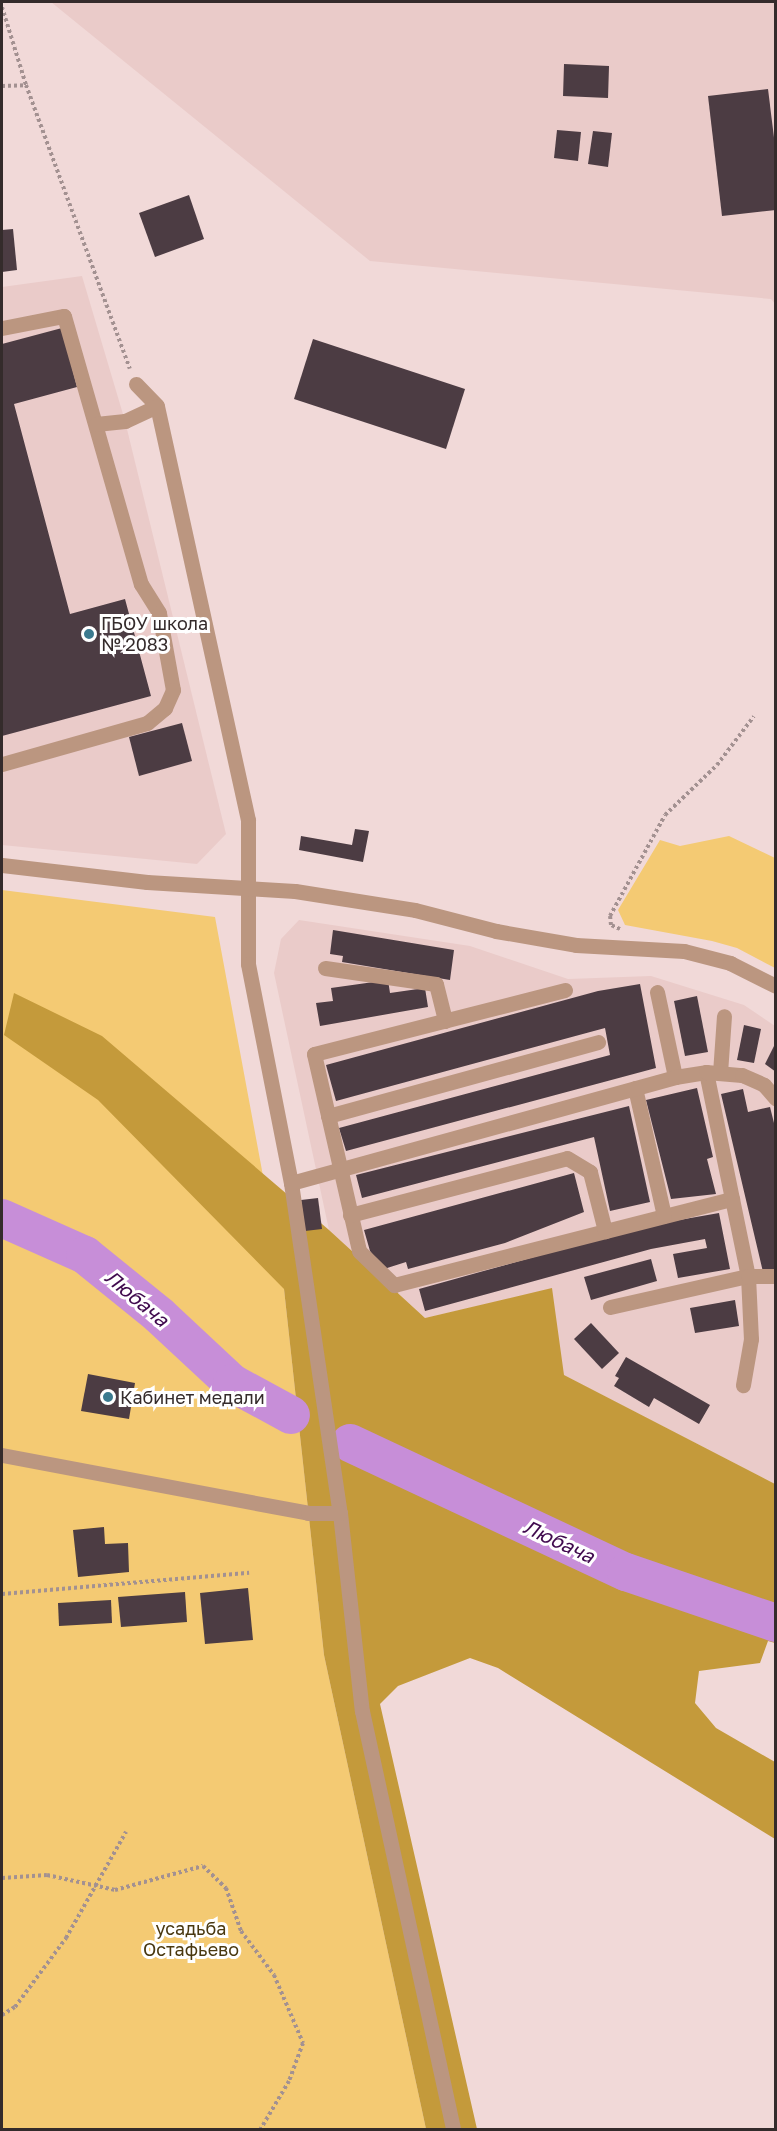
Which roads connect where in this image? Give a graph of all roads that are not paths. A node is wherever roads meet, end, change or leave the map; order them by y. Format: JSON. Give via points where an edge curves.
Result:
{"nodes":[{"id":1,"x":2,"y":328,"type":"edge"},
{"id":2,"x":136,"y":384,"type":"road end"},
{"id":3,"x":157,"y":406,"type":"junction"},
{"id":4,"x":96,"y":424,"type":"junction"},
{"id":5,"x":2,"y":764,"type":"edge"},
{"id":6,"x":2,"y":865,"type":"edge"},
{"id":7,"x":251,"y":891,"type":"junction"},
{"id":8,"x":325,"y":968,"type":"dead end"},
{"id":9,"x":776,"y":986,"type":"edge"},
{"id":10,"x":565,"y":990,"type":"dead end"},
{"id":11,"x":657,"y":992,"type":"dead end"},
{"id":12,"x":724,"y":1016,"type":"dead end"},
{"id":13,"x":445,"y":1021,"type":"junction"},
{"id":14,"x":598,"y":1042,"type":"dead end"},
{"id":15,"x":713,"y":1072,"type":"junction"},
{"id":16,"x":675,"y":1077,"type":"junction"},
{"id":17,"x":634,"y":1088,"type":"junction"},
{"id":18,"x":776,"y":1099,"type":"edge"},
{"id":19,"x":328,"y":1116,"type":"junction"},
{"id":20,"x":340,"y":1169,"type":"junction"},
{"id":21,"x":291,"y":1183,"type":"junction"},
{"id":22,"x":732,"y":1198,"type":"junction"},
{"id":23,"x":350,"y":1215,"type":"junction"},
{"id":24,"x":663,"y":1216,"type":"junction"},
{"id":25,"x":605,"y":1231,"type":"junction"},
{"id":26,"x":748,"y":1276,"type":"junction"},
{"id":27,"x":776,"y":1276,"type":"edge"},
{"id":28,"x":610,"y":1307,"type":"dead end"},
{"id":29,"x":743,"y":1385,"type":"dead end"},
{"id":30,"x":2,"y":1455,"type":"edge"},
{"id":31,"x":340,"y":1513,"type":"junction"},
{"id":32,"x":453,"y":2130,"type":"edge"}],
"edges":[{"from":1,"to":4,"type":"street","via":[[64,316]]},
{"from":2,"to":3,"type":"street"},
{"from":3,"to":4,"type":"street","via":[[125,421]]},
{"from":3,"to":7,"type":"street","via":[[248,820]]},
{"from":4,"to":5,"type":"street","via":[[141,584],[159,613],[173,690],[165,708],[147,723]]},
{"from":6,"to":7,"type":"street"},
{"from":7,"to":9,"type":"street","via":[[295,891],[415,910],[496,931],[576,945],[684,951],[730,963]]},
{"from":7,"to":21,"type":"street","via":[[248,964]]},
{"from":8,"to":13,"type":"street","via":[[436,984]]},
{"from":10,"to":13,"type":"street"},
{"from":11,"to":16,"type":"street"},
{"from":12,"to":15,"type":"street"},
{"from":13,"to":19,"type":"street","via":[[314,1054]]},
{"from":14,"to":19,"type":"street"},
{"from":15,"to":16,"type":"street"},
{"from":15,"to":18,"type":"street","via":[[742,1075],[764,1085]]},
{"from":15,"to":22,"type":"street"},
{"from":16,"to":17,"type":"street"},
{"from":17,"to":20,"type":"street"},
{"from":17,"to":24,"type":"street"},
{"from":19,"to":20,"type":"street"},
{"from":20,"to":21,"type":"street"},
{"from":20,"to":23,"type":"street"},
{"from":21,"to":31,"type":"street"},
{"from":22,"to":24,"type":"street"},
{"from":22,"to":26,"type":"street"},
{"from":23,"to":25,"type":"street","via":[[358,1251],[394,1286]]},
{"from":23,"to":25,"type":"street","via":[[567,1158],[590,1172]]},
{"from":24,"to":25,"type":"street"},
{"from":26,"to":27,"type":"street"},
{"from":26,"to":28,"type":"street"},
{"from":26,"to":29,"type":"street","via":[[751,1339]]},
{"from":30,"to":31,"type":"street","via":[[308,1513]]},
{"from":31,"to":32,"type":"street","via":[[362,1711]]}]}
